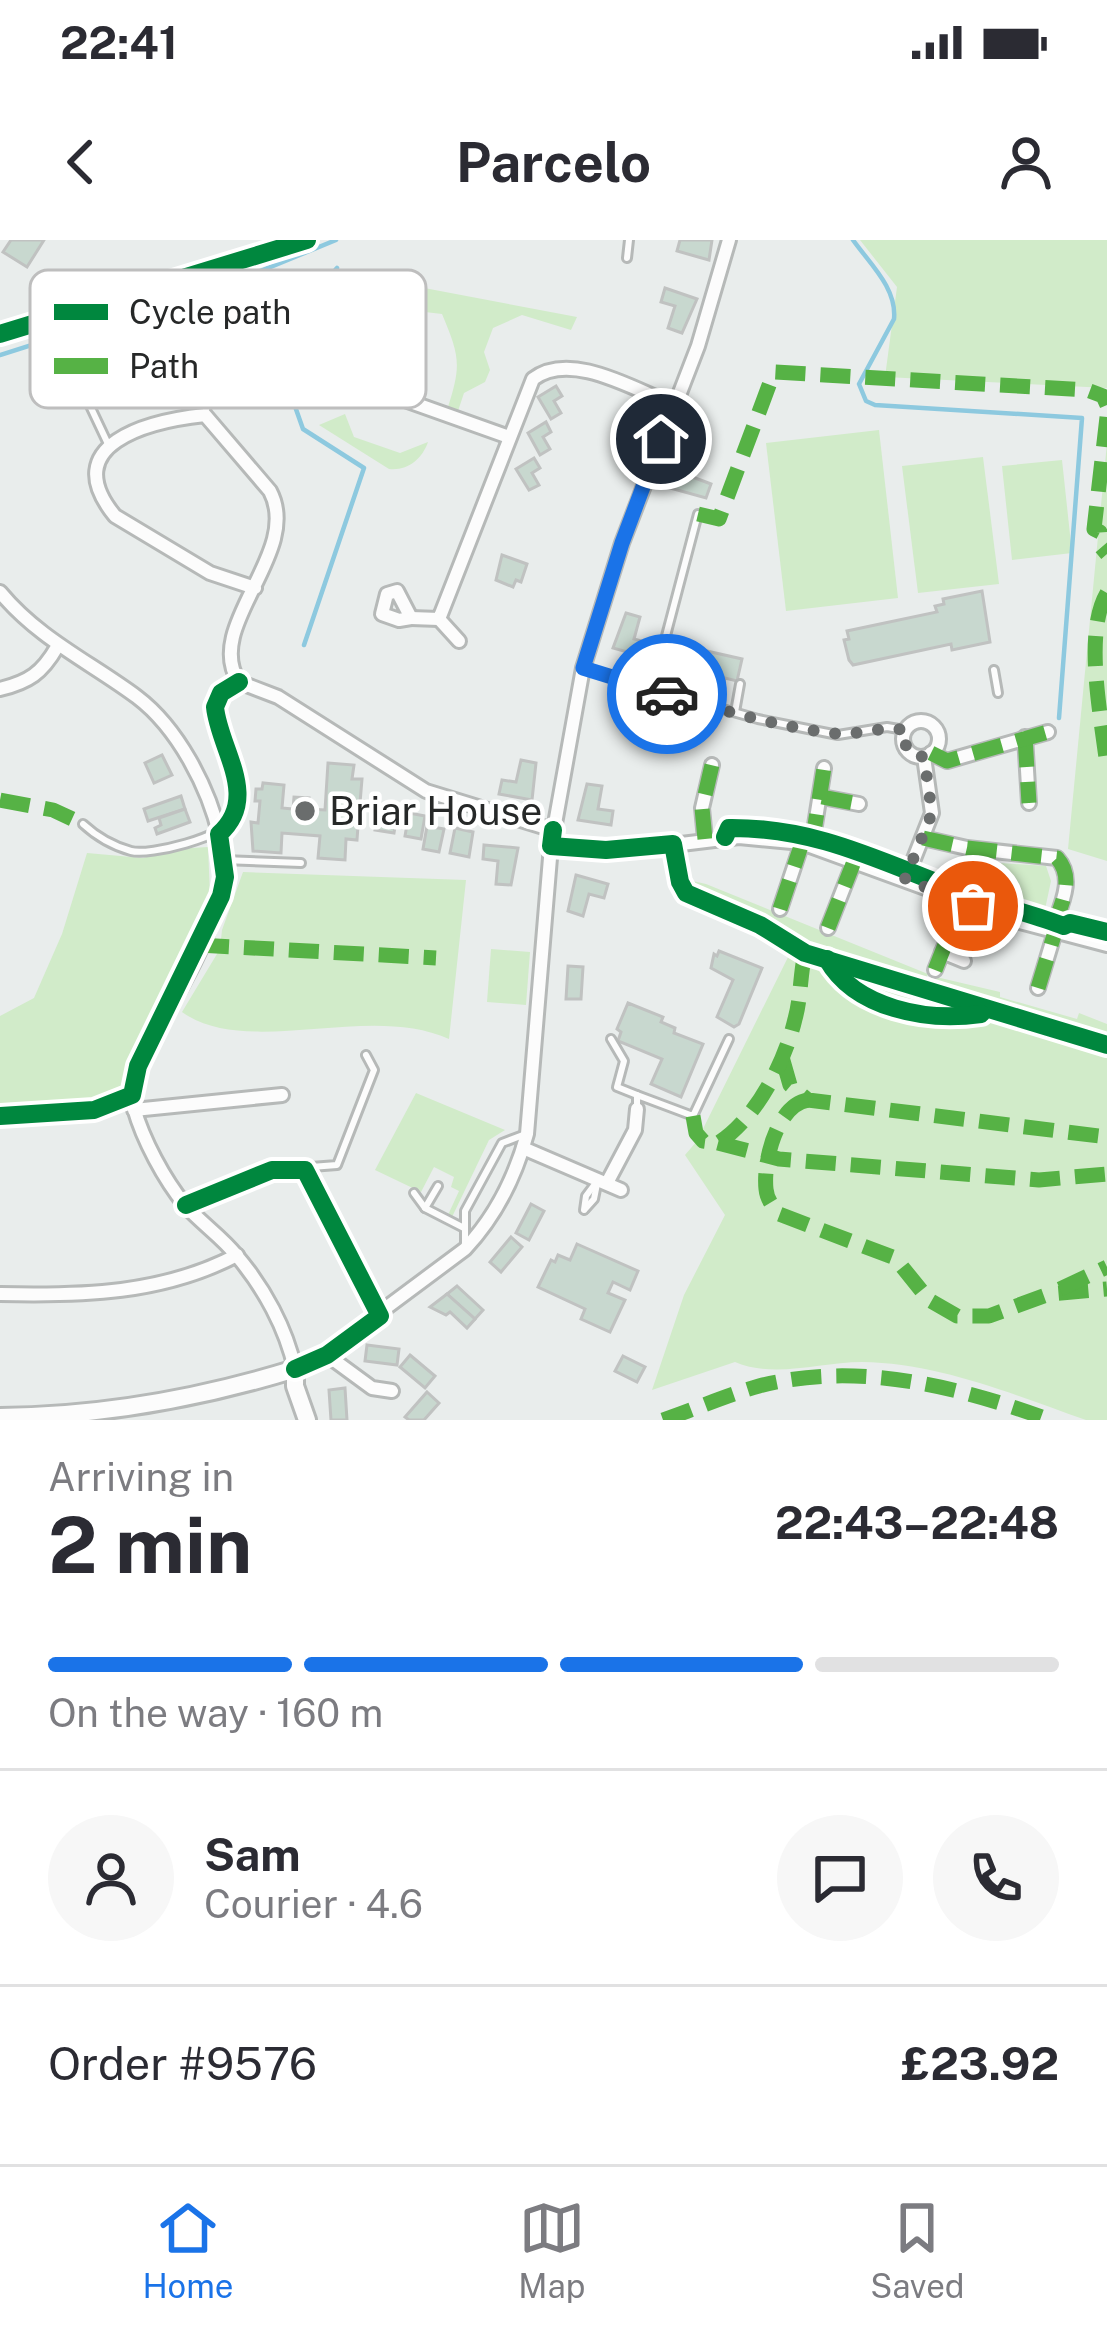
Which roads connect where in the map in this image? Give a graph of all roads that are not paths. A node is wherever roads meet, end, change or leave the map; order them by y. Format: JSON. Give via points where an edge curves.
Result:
{"nodes":[{"id":1,"x":629,"y":240,"type":"edge"},
{"id":2,"x":729,"y":240,"type":"edge"},
{"id":3,"x":627,"y":258,"type":"dead end"},
{"id":4,"x":674,"y":405,"type":"junction"},
{"id":5,"x":426,"y":406,"type":"edge"},
{"id":6,"x":91,"y":408,"type":"edge"},
{"id":7,"x":206,"y":408,"type":"edge"},
{"id":8,"x":205,"y":415,"type":"junction"},
{"id":9,"x":509,"y":437,"type":"junction"},
{"id":10,"x":108,"y":444,"type":"junction"},
{"id":11,"x":698,"y":514,"type":"dead end"},
{"id":12,"x":458,"y":571,"type":"junction"},
{"id":13,"x":476,"y":578,"type":"dead end"},
{"id":14,"x":255,"y":588,"type":"junction"},
{"id":15,"x":0,"y":592,"type":"edge"},
{"id":16,"x":411,"y":618,"type":"dead end"},
{"id":17,"x":439,"y":619,"type":"junction"},
{"id":18,"x":459,"y":641,"type":"dead end"},
{"id":19,"x":57,"y":646,"type":"junction"},
{"id":20,"x":583,"y":668,"type":"junction"},
{"id":21,"x":994,"y":670,"type":"dead end"},
{"id":22,"x":740,"y":684,"type":"dead end"},
{"id":23,"x":652,"y":688,"type":"junction"},
{"id":24,"x":0,"y":689,"type":"edge"},
{"id":25,"x":998,"y":693,"type":"dead end"},
{"id":26,"x":735,"y":712,"type":"junction"},
{"id":27,"x":905,"y":730,"type":"junction"},
{"id":28,"x":1048,"y":732,"type":"dead end"},
{"id":29,"x":225,"y":736,"type":"dead end"},
{"id":30,"x":1025,"y":737,"type":"junction"},
{"id":31,"x":928,"y":755,"type":"junction"},
{"id":32,"x":712,"y":765,"type":"dead end"},
{"id":33,"x":824,"y":768,"type":"dead end"},
{"id":34,"x":708,"y":784,"type":"junction"},
{"id":35,"x":724,"y":788,"type":"dead end"},
{"id":36,"x":822,"y":797,"type":"junction"},
{"id":37,"x":1029,"y":803,"type":"dead end"},
{"id":38,"x":859,"y":804,"type":"dead end"},
{"id":39,"x":83,"y":824,"type":"dead end"},
{"id":40,"x":553,"y":830,"type":"junction"},
{"id":41,"x":219,"y":834,"type":"junction"},
{"id":42,"x":923,"y":838,"type":"junction"},
{"id":43,"x":705,"y":839,"type":"junction"},
{"id":44,"x":807,"y":843,"type":"junction"},
{"id":45,"x":673,"y":844,"type":"junction"},
{"id":46,"x":551,"y":846,"type":"junction"},
{"id":47,"x":855,"y":859,"type":"junction"},
{"id":48,"x":223,"y":860,"type":"junction"},
{"id":49,"x":301,"y":863,"type":"dead end"},
{"id":50,"x":983,"y":863,"type":"dead end"},
{"id":51,"x":905,"y":879,"type":"junction"},
{"id":52,"x":968,"y":904,"type":"junction"},
{"id":53,"x":780,"y":909,"type":"dead end"},
{"id":54,"x":828,"y":928,"type":"dead end"},
{"id":55,"x":1054,"y":932,"type":"junction"},
{"id":56,"x":1107,"y":945,"type":"edge"},
{"id":57,"x":942,"y":952,"type":"junction"},
{"id":58,"x":805,"y":953,"type":"dead end"},
{"id":59,"x":964,"y":961,"type":"dead end"},
{"id":60,"x":935,"y":970,"type":"dead end"},
{"id":61,"x":1037,"y":988,"type":"dead end"},
{"id":62,"x":611,"y":1039,"type":"dead end"},
{"id":63,"x":729,"y":1040,"type":"dead end"},
{"id":64,"x":366,"y":1054,"type":"dead end"},
{"id":65,"x":282,"y":1095,"type":"dead end"},
{"id":66,"x":637,"y":1102,"type":"junction"},
{"id":67,"x":133,"y":1103,"type":"junction"},
{"id":68,"x":0,"y":1116,"type":"edge"},
{"id":69,"x":525,"y":1141,"type":"junction"},
{"id":70,"x":305,"y":1170,"type":"junction"},
{"id":71,"x":603,"y":1182,"type":"junction"},
{"id":72,"x":438,"y":1186,"type":"dead end"},
{"id":73,"x":621,"y":1190,"type":"dead end"},
{"id":74,"x":414,"y":1193,"type":"dead end"},
{"id":75,"x":186,"y":1205,"type":"junction"},
{"id":76,"x":425,"y":1208,"type":"junction"},
{"id":77,"x":464,"y":1228,"type":"junction"},
{"id":78,"x":465,"y":1249,"type":"junction"},
{"id":79,"x":237,"y":1255,"type":"junction"},
{"id":80,"x":364,"y":1285,"type":"dead end"},
{"id":81,"x":0,"y":1294,"type":"edge"},
{"id":82,"x":327,"y":1355,"type":"junction"},
{"id":83,"x":295,"y":1369,"type":"junction"},
{"id":84,"x":392,"y":1391,"type":"dead end"},
{"id":85,"x":11,"y":1418,"type":"edge"},
{"id":86,"x":307,"y":1420,"type":"edge"}],
"edges":[{"from":1,"to":3,"type":"lane"},
{"from":2,"to":4,"type":"street"},
{"from":4,"to":9,"type":"street","via":[[586,372],[552,368],[533,379]]},
{"from":4,"to":20,"type":"street"},
{"from":5,"to":9,"type":"street"},
{"from":6,"to":10,"type":"lane"},
{"from":7,"to":8,"type":"lane"},
{"from":8,"to":10,"type":"street"},
{"from":8,"to":14,"type":"street","via":[[277,504]]},
{"from":9,"to":12,"type":"street"},
{"from":10,"to":14,"type":"street","via":[[98,478],[115,517],[210,573]]},
{"from":11,"to":23,"type":"lane"},
{"from":12,"to":13,"type":"street"},
{"from":12,"to":17,"type":"street"},
{"from":14,"to":40,"type":"street","via":[[230,646],[239,682],[426,791]]},
{"from":15,"to":19,"type":"street"},
{"from":16,"to":17,"type":"street"},
{"from":17,"to":18,"type":"street"},
{"from":19,"to":24,"type":"street","via":[[31,680]]},
{"from":19,"to":41,"type":"street","via":[[140,699],[170,733]]},
{"from":20,"to":23,"type":"lane"},
{"from":20,"to":40,"type":"street"},
{"from":21,"to":25,"type":"lane"},
{"from":22,"to":26,"type":"lane"},
{"from":23,"to":26,"type":"lane"},
{"from":26,"to":27,"type":"lane","via":[[838,735]]},
{"from":27,"to":31,"type":"street","via":[[909,753]]},
{"from":27,"to":31,"type":"street","via":[[918,722],[933,726],[938,740]]},
{"from":28,"to":30,"type":"street"},
{"from":29,"to":41,"type":"lane","via":[[238,798],[232,823]]},
{"from":30,"to":31,"type":"street","via":[[947,761]]},
{"from":30,"to":37,"type":"street"},
{"from":31,"to":42,"type":"street","via":[[933,801]]},
{"from":32,"to":34,"type":"street"},
{"from":33,"to":36,"type":"street"},
{"from":34,"to":35,"type":"street"},
{"from":34,"to":43,"type":"street"},
{"from":36,"to":38,"type":"street"},
{"from":36,"to":44,"type":"street"},
{"from":39,"to":41,"type":"lane","via":[[136,853]]},
{"from":40,"to":46,"type":"street"},
{"from":41,"to":48,"type":"street"},
{"from":42,"to":51,"type":"street"},
{"from":42,"to":55,"type":"street","via":[[1057,858],[1067,882]]},
{"from":43,"to":44,"type":"street"},
{"from":43,"to":45,"type":"street"},
{"from":44,"to":47,"type":"street"},
{"from":44,"to":53,"type":"street"},
{"from":45,"to":46,"type":"street"},
{"from":45,"to":58,"type":"lane","via":[[686,893]]},
{"from":46,"to":69,"type":"street"},
{"from":47,"to":51,"type":"street"},
{"from":47,"to":54,"type":"street"},
{"from":48,"to":49,"type":"lane"},
{"from":48,"to":67,"type":"street","via":[[215,914],[138,1066]]},
{"from":50,"to":52,"type":"lane"},
{"from":51,"to":52,"type":"street"},
{"from":52,"to":55,"type":"street"},
{"from":52,"to":57,"type":"street"},
{"from":55,"to":56,"type":"street"},
{"from":55,"to":61,"type":"street"},
{"from":57,"to":59,"type":"street"},
{"from":57,"to":60,"type":"street"},
{"from":62,"to":66,"type":"lane","via":[[624,1061],[617,1087]]},
{"from":63,"to":66,"type":"lane","via":[[693,1116]]},
{"from":64,"to":70,"type":"lane","via":[[374,1070],[337,1165]]},
{"from":65,"to":67,"type":"street"},
{"from":66,"to":71,"type":"street","via":[[635,1130]]},
{"from":67,"to":68,"type":"street"},
{"from":67,"to":75,"type":"street"},
{"from":69,"to":71,"type":"street"},
{"from":69,"to":77,"type":"lane","via":[[502,1143],[465,1210]]},
{"from":69,"to":78,"type":"street","via":[[507,1190]]},
{"from":70,"to":75,"type":"lane","via":[[272,1170]]},
{"from":70,"to":80,"type":"lane"},
{"from":71,"to":73,"type":"street"},
{"from":72,"to":76,"type":"lane"},
{"from":74,"to":76,"type":"lane"},
{"from":75,"to":79,"type":"street"},
{"from":76,"to":77,"type":"lane"},
{"from":77,"to":78,"type":"lane"},
{"from":78,"to":82,"type":"street"},
{"from":79,"to":81,"type":"street","via":[[129,1289]]},
{"from":79,"to":83,"type":"street","via":[[288,1339]]},
{"from":82,"to":83,"type":"street"},
{"from":82,"to":84,"type":"street","via":[[372,1388]]},
{"from":83,"to":85,"type":"street","via":[[194,1398]]},
{"from":83,"to":86,"type":"street"}]}
